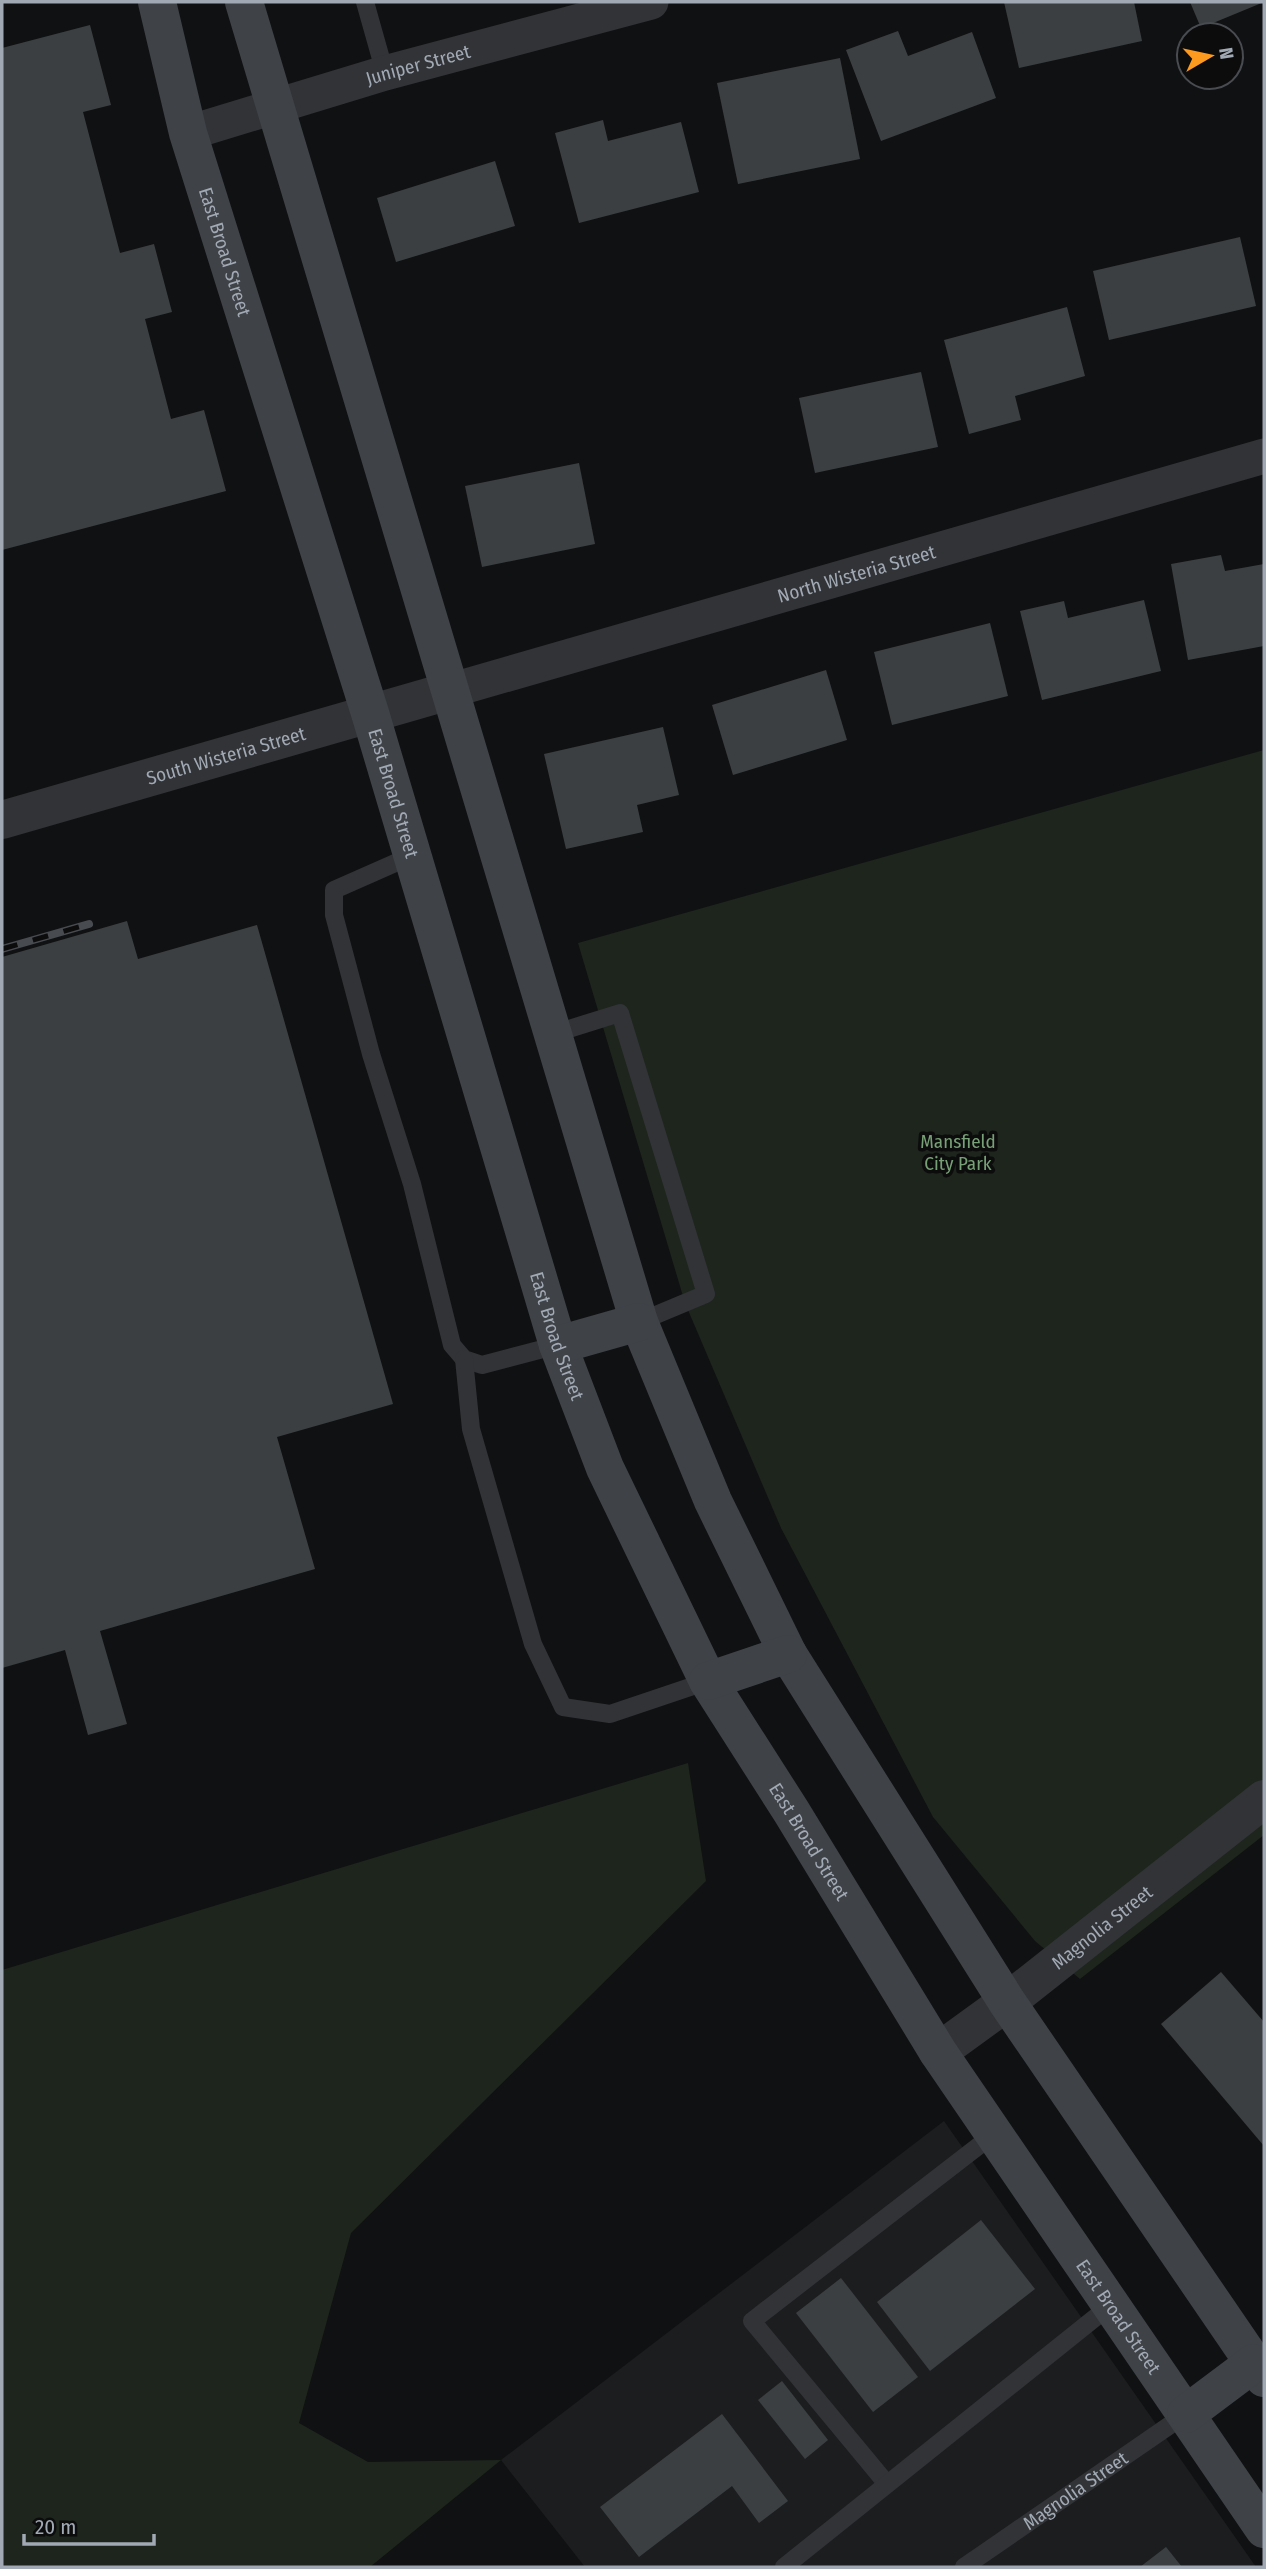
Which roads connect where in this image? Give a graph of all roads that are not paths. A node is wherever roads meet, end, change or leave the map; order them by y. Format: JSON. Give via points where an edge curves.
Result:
{"nodes":[{"id":1,"x":157,"y":2,"type":"edge"},
{"id":2,"x":244,"y":2,"type":"edge"},
{"id":3,"x":365,"y":2,"type":"edge"},
{"id":4,"x":651,"y":2,"type":"edge"},
{"id":5,"x":385,"y":73,"type":"junction"},
{"id":6,"x":275,"y":107,"type":"junction"},
{"id":7,"x":188,"y":134,"type":"junction"},
{"id":8,"x":1264,"y":456,"type":"edge"},
{"id":9,"x":449,"y":691,"type":"junction"},
{"id":10,"x":370,"y":713,"type":"junction"},
{"id":11,"x":2,"y":820,"type":"edge"},
{"id":12,"x":411,"y":856,"type":"junction"},
{"id":13,"x":553,"y":1034,"type":"junction"},
{"id":14,"x":639,"y":1322,"type":"junction"},
{"id":15,"x":558,"y":1345,"type":"junction"},
{"id":16,"x":464,"y":1359,"type":"junction"},
{"id":17,"x":788,"y":1654,"type":"junction"},
{"id":18,"x":708,"y":1681,"type":"junction"},
{"id":19,"x":1264,"y":1799,"type":"edge"},
{"id":20,"x":1007,"y":2002,"type":"junction"},
{"id":21,"x":938,"y":2052,"type":"junction"},
{"id":22,"x":994,"y":2134,"type":"junction"},
{"id":23,"x":1111,"y":2305,"type":"junction"},
{"id":24,"x":1259,"y":2371,"type":"edge"},
{"id":25,"x":1186,"y":2414,"type":"junction"},
{"id":26,"x":887,"y":2484,"type":"junction"},
{"id":27,"x":1264,"y":2529,"type":"edge"},
{"id":28,"x":784,"y":2567,"type":"edge"},
{"id":29,"x":964,"y":2567,"type":"edge"}],
"edges":[{"from":1,"to":7,"type":"main road","name":"East Broad Street"},
{"from":2,"to":6,"type":"main road"},
{"from":3,"to":5,"type":"lane"},
{"from":4,"to":5,"type":"street","name":"Juniper Street"},
{"from":5,"to":6,"type":"street","name":"Juniper Street"},
{"from":6,"to":7,"type":"street","name":"Juniper Street"},
{"from":6,"to":9,"type":"main road"},
{"from":7,"to":10,"type":"main road","name":"East Broad Street"},
{"from":8,"to":9,"type":"street","name":"North Wisteria Street"},
{"from":9,"to":10,"type":"street","name":"South Wisteria Street"},
{"from":9,"to":13,"type":"main road"},
{"from":10,"to":11,"type":"street","name":"South Wisteria Street"},
{"from":10,"to":12,"type":"main road","name":"East Broad Street"},
{"from":12,"to":15,"type":"main road","name":"East Broad Street"},
{"from":12,"to":16,"type":"lane","via":[[334,890],[334,915],[412,1184],[452,1345]]},
{"from":13,"to":14,"type":"main road"},
{"from":13,"to":14,"type":"lane","via":[[620,1013],[706,1294]]},
{"from":14,"to":15,"type":"main road"},
{"from":14,"to":17,"type":"main road","via":[[713,1501]]},
{"from":15,"to":16,"type":"lane","via":[[482,1365]]},
{"from":15,"to":18,"type":"main road","name":"East Broad Street","via":[[605,1468]]},
{"from":16,"to":18,"type":"lane","via":[[471,1429],[533,1644],[563,1707],[610,1714]]},
{"from":17,"to":18,"type":"main road"},
{"from":17,"to":20,"type":"main road"},
{"from":18,"to":21,"type":"main road","name":"East Broad Street"},
{"from":19,"to":20,"type":"street","name":"Magnolia Street"},
{"from":20,"to":21,"type":"street","name":"Magnolia Street"},
{"from":20,"to":24,"type":"main road"},
{"from":21,"to":22,"type":"main road","name":"East Broad Street"},
{"from":22,"to":23,"type":"main road","name":"East Broad Street"},
{"from":22,"to":26,"type":"lane","via":[[752,2321]]},
{"from":23,"to":25,"type":"main road","name":"East Broad Street"},
{"from":23,"to":26,"type":"lane"},
{"from":24,"to":25,"type":"main road"},
{"from":25,"to":27,"type":"main road","name":"East Broad Street"},
{"from":25,"to":29,"type":"lane","name":"Magnolia Street"},
{"from":26,"to":28,"type":"lane"}]}
